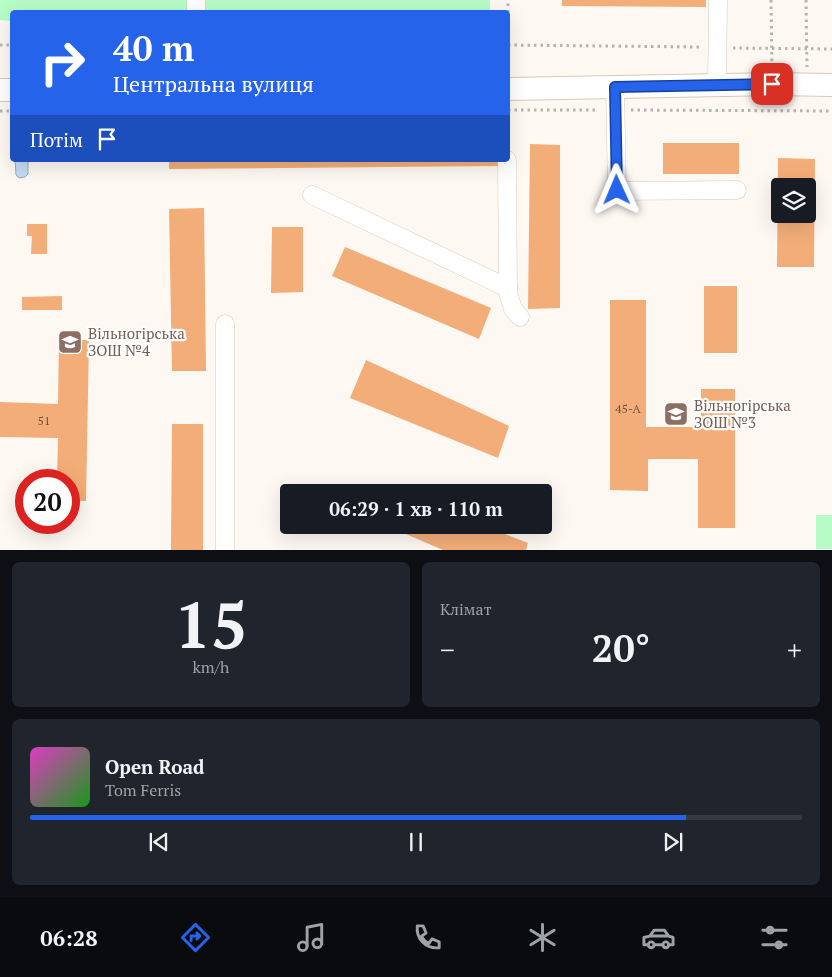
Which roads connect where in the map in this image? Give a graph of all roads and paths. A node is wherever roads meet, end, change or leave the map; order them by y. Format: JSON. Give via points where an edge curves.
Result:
{"nodes":[{"id":1,"x":718,"y":0,"type":"edge"},
{"id":2,"x":771,"y":0,"type":"edge"},
{"id":3,"x":806,"y":0,"type":"edge"},
{"id":4,"x":510,"y":45,"type":"edge"},
{"id":5,"x":717,"y":47,"type":"junction"},
{"id":6,"x":772,"y":48,"type":"junction"},
{"id":7,"x":806,"y":48,"type":"junction"},
{"id":8,"x":832,"y":49,"type":"edge"},
{"id":9,"x":772,"y":84,"type":"junction"},
{"id":10,"x":808,"y":84,"type":"junction"},
{"id":11,"x":717,"y":85,"type":"junction"},
{"id":12,"x":832,"y":85,"type":"edge"},
{"id":13,"x":615,"y":87,"type":"junction"},
{"id":14,"x":510,"y":89,"type":"edge"},
{"id":15,"x":510,"y":110,"type":"edge"},
{"id":16,"x":616,"y":110,"type":"junction"},
{"id":17,"x":772,"y":110,"type":"junction"},
{"id":18,"x":806,"y":110,"type":"junction"},
{"id":19,"x":832,"y":110,"type":"edge"},
{"id":20,"x":507,"y":162,"type":"edge"},
{"id":21,"x":737,"y":190,"type":"dead end"},
{"id":22,"x":312,"y":195,"type":"dead end"},
{"id":23,"x":508,"y":288,"type":"junction"},
{"id":24,"x":520,"y":317,"type":"dead end"},
{"id":25,"x":225,"y":324,"type":"dead end"},
{"id":26,"x":224,"y":550,"type":"edge"}],
"edges":[{"from":1,"to":5,"type":"street"},
{"from":2,"to":6,"type":"path"},
{"from":3,"to":7,"type":"path"},
{"from":4,"to":5,"type":"path"},
{"from":5,"to":6,"type":"path"},
{"from":5,"to":11,"type":"street"},
{"from":6,"to":7,"type":"path"},
{"from":6,"to":9,"type":"path"},
{"from":7,"to":8,"type":"path"},
{"from":7,"to":10,"type":"path"},
{"from":9,"to":10,"type":"main road"},
{"from":9,"to":11,"type":"main road"},
{"from":9,"to":17,"type":"path"},
{"from":10,"to":12,"type":"main road"},
{"from":10,"to":18,"type":"path"},
{"from":11,"to":13,"type":"main road"},
{"from":13,"to":14,"type":"main road"},
{"from":13,"to":16,"type":"street"},
{"from":15,"to":16,"type":"path"},
{"from":16,"to":17,"type":"path"},
{"from":16,"to":21,"type":"street","via":[[617,190]]},
{"from":17,"to":18,"type":"path"},
{"from":18,"to":19,"type":"path"},
{"from":20,"to":23,"type":"street"},
{"from":22,"to":23,"type":"street"},
{"from":23,"to":24,"type":"street","via":[[510,304]]},
{"from":25,"to":26,"type":"street"}]}
